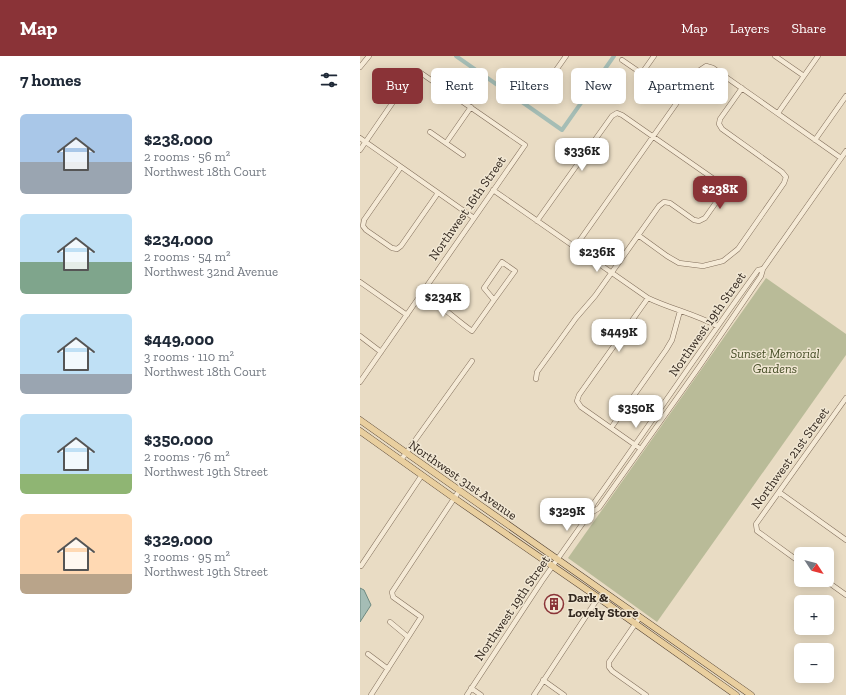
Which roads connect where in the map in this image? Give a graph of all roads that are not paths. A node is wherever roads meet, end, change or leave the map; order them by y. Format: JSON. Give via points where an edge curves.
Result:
{"nodes":[{"id":1,"x":369,"y":56,"type":"edge"},
{"id":2,"x":566,"y":56,"type":"edge"},
{"id":3,"x":654,"y":56,"type":"edge"},
{"id":4,"x":775,"y":56,"type":"edge"},
{"id":5,"x":818,"y":56,"type":"edge"},
{"id":6,"x":622,"y":60,"type":"dead end"},
{"id":7,"x":360,"y":67,"type":"edge"},
{"id":8,"x":558,"y":68,"type":"edge"},
{"id":9,"x":634,"y":68,"type":"edge"},
{"id":10,"x":646,"y":68,"type":"edge"},
{"id":11,"x":703,"y":68,"type":"edge"},
{"id":12,"x":713,"y":68,"type":"edge"},
{"id":13,"x":804,"y":76,"type":"junction"},
{"id":14,"x":728,"y":78,"type":"edge"},
{"id":15,"x":742,"y":88,"type":"junction"},
{"id":16,"x":846,"y":96,"type":"edge"},
{"id":17,"x":675,"y":104,"type":"edge"},
{"id":18,"x":471,"y":107,"type":"junction"},
{"id":19,"x":778,"y":114,"type":"junction"},
{"id":20,"x":430,"y":132,"type":"dead end"},
{"id":21,"x":653,"y":136,"type":"junction"},
{"id":22,"x":360,"y":138,"type":"edge"},
{"id":23,"x":815,"y":140,"type":"junction"},
{"id":24,"x":365,"y":141,"type":"junction"},
{"id":25,"x":446,"y":143,"type":"junction"},
{"id":26,"x":360,"y":150,"type":"edge"},
{"id":27,"x":846,"y":151,"type":"edge"},
{"id":28,"x":462,"y":156,"type":"dead end"},
{"id":29,"x":841,"y":158,"type":"junction"},
{"id":30,"x":402,"y":167,"type":"junction"},
{"id":31,"x":494,"y":190,"type":"junction"},
{"id":32,"x":438,"y":193,"type":"junction"},
{"id":33,"x":474,"y":218,"type":"junction"},
{"id":34,"x":538,"y":221,"type":"junction"},
{"id":35,"x":638,"y":235,"type":"junction"},
{"id":36,"x":574,"y":247,"type":"junction"},
{"id":37,"x":763,"y":269,"type":"junction"},
{"id":38,"x":611,"y":273,"type":"junction"},
{"id":39,"x":360,"y":282,"type":"edge"},
{"id":40,"x":422,"y":292,"type":"junction"},
{"id":41,"x":648,"y":298,"type":"junction"},
{"id":42,"x":494,"y":300,"type":"junction"},
{"id":43,"x":680,"y":311,"type":"junction"},
{"id":44,"x":407,"y":315,"type":"junction"},
{"id":45,"x":717,"y":326,"type":"junction"},
{"id":46,"x":360,"y":336,"type":"edge"},
{"id":47,"x":381,"y":352,"type":"junction"},
{"id":48,"x":472,"y":360,"type":"dead end"},
{"id":49,"x":536,"y":378,"type":"dead end"},
{"id":50,"x":360,"y":382,"type":"edge"},
{"id":51,"x":846,"y":398,"type":"edge"},
{"id":52,"x":360,"y":420,"type":"edge"},
{"id":53,"x":611,"y":428,"type":"junction"},
{"id":54,"x":360,"y":431,"type":"edge"},
{"id":55,"x":636,"y":445,"type":"junction"},
{"id":56,"x":641,"y":449,"type":"junction"},
{"id":57,"x":406,"y":453,"type":"junction"},
{"id":58,"x":401,"y":460,"type":"junction"},
{"id":59,"x":422,"y":475,"type":"junction"},
{"id":60,"x":459,"y":491,"type":"junction"},
{"id":61,"x":779,"y":492,"type":"junction"},
{"id":62,"x":454,"y":498,"type":"junction"},
{"id":63,"x":590,"y":513,"type":"junction"},
{"id":64,"x":846,"y":540,"type":"edge"},
{"id":65,"x":794,"y":557,"type":"edge"},
{"id":66,"x":557,"y":560,"type":"junction"},
{"id":67,"x":361,"y":566,"type":"edge"},
{"id":68,"x":552,"y":567,"type":"junction"},
{"id":69,"x":834,"y":586,"type":"edge"},
{"id":70,"x":846,"y":595,"type":"edge"},
{"id":71,"x":598,"y":598,"type":"junction"},
{"id":72,"x":640,"y":617,"type":"junction"},
{"id":73,"x":390,"y":622,"type":"dead end"},
{"id":74,"x":635,"y":624,"type":"junction"},
{"id":75,"x":408,"y":637,"type":"junction"},
{"id":76,"x":368,"y":654,"type":"dead end"},
{"id":77,"x":388,"y":669,"type":"junction"},
{"id":78,"x":543,"y":680,"type":"junction"},
{"id":79,"x":471,"y":688,"type":"junction"},
{"id":80,"x":371,"y":695,"type":"edge"},
{"id":81,"x":466,"y":695,"type":"edge"},
{"id":82,"x":481,"y":695,"type":"edge"},
{"id":83,"x":534,"y":695,"type":"edge"},
{"id":84,"x":564,"y":695,"type":"edge"},
{"id":85,"x":646,"y":695,"type":"edge"},
{"id":86,"x":736,"y":695,"type":"edge"},
{"id":87,"x":751,"y":695,"type":"edge"}],
"edges":[{"from":1,"to":7,"type":"street"},
{"from":2,"to":8,"type":"street"},
{"from":3,"to":10,"type":"street"},
{"from":4,"to":13,"type":"street"},
{"from":5,"to":13,"type":"street"},
{"from":6,"to":9,"type":"street"},
{"from":11,"to":12,"type":"street"},
{"from":13,"to":19,"type":"street"},
{"from":14,"to":15,"type":"street"},
{"from":15,"to":19,"type":"street"},
{"from":15,"to":35,"type":"street","via":[[719,124],[722,129],[786,177],[738,249],[723,261],[703,266],[679,263]]},
{"from":16,"to":23,"type":"street"},
{"from":17,"to":21,"type":"street"},
{"from":18,"to":24,"type":"street","via":[[418,71],[413,73]]},
{"from":18,"to":25,"type":"street"},
{"from":18,"to":31,"type":"street","name":"Northwest 16th Street","via":[[525,145]]},
{"from":19,"to":23,"type":"street"},
{"from":20,"to":25,"type":"street"},
{"from":21,"to":34,"type":"street","via":[[622,115],[617,113],[612,116]]},
{"from":21,"to":35,"type":"street","via":[[721,184],[722,194],[705,218],[699,221],[664,202]]},
{"from":21,"to":36,"type":"street"},
{"from":22,"to":24,"type":"street"},
{"from":23,"to":29,"type":"street"},
{"from":24,"to":26,"type":"street"},
{"from":24,"to":30,"type":"street"},
{"from":25,"to":28,"type":"street"},
{"from":27,"to":29,"type":"street","name":"Northwest 19th Street"},
{"from":29,"to":37,"type":"street","name":"Northwest 19th Street"},
{"from":30,"to":32,"type":"street"},
{"from":30,"to":32,"type":"street","via":[[364,220],[363,226],[366,230],[397,249]]},
{"from":31,"to":33,"type":"street","name":"Northwest 16th Street"},
{"from":31,"to":34,"type":"street"},
{"from":32,"to":33,"type":"street"},
{"from":33,"to":40,"type":"street","name":"Northwest 16th Street"},
{"from":34,"to":36,"type":"street"},
{"from":35,"to":38,"type":"street"},
{"from":36,"to":38,"type":"street"},
{"from":37,"to":45,"type":"street","name":"Northwest 19th Street","via":[[758,270]]},
{"from":37,"to":56,"type":"street","name":"Northwest 19th Street","via":[[737,312]]},
{"from":38,"to":41,"type":"street"},
{"from":38,"to":49,"type":"street","via":[[546,360]]},
{"from":39,"to":44,"type":"street"},
{"from":40,"to":42,"type":"street","via":[[472,331]]},
{"from":40,"to":44,"type":"street","name":"Northwest 16th Street"},
{"from":41,"to":43,"type":"street"},
{"from":41,"to":53,"type":"street","via":[[577,401],[581,407]]},
{"from":42,"to":42,"type":"street","via":[[515,271],[502,262],[484,288]]},
{"from":43,"to":45,"type":"street"},
{"from":43,"to":53,"type":"street","via":[[672,340]]},
{"from":44,"to":47,"type":"street","name":"Northwest 16th Street"},
{"from":45,"to":55,"type":"street","name":"Northwest 19th Street"},
{"from":46,"to":47,"type":"street"},
{"from":47,"to":50,"type":"street","name":"Northwest 16th Street"},
{"from":48,"to":57,"type":"street"},
{"from":51,"to":61,"type":"street","name":"Northwest 21st Street"},
{"from":52,"to":57,"type":"main road","name":"Northwest 31st Avenue"},
{"from":53,"to":55,"type":"street"},
{"from":54,"to":58,"type":"main road","name":"Northwest 31st Avenue"},
{"from":55,"to":56,"type":"street"},
{"from":55,"to":63,"type":"street","name":"Northwest 19th Street","via":[[594,503]]},
{"from":56,"to":63,"type":"street","name":"Northwest 19th Street","via":[[599,508]]},
{"from":57,"to":58,"type":"street"},
{"from":57,"to":60,"type":"main road","name":"Northwest 31st Avenue"},
{"from":58,"to":59,"type":"main road","name":"Northwest 31st Avenue"},
{"from":59,"to":62,"type":"main road","name":"Northwest 31st Avenue"},
{"from":59,"to":67,"type":"street"},
{"from":60,"to":62,"type":"street"},
{"from":60,"to":66,"type":"main road","name":"Northwest 31st Avenue"},
{"from":61,"to":64,"type":"street"},
{"from":61,"to":65,"type":"street","name":"Northwest 21st Street","via":[[756,524],[757,531]]},
{"from":62,"to":68,"type":"main road","name":"Northwest 31st Avenue"},
{"from":62,"to":75,"type":"street","via":[[392,592],[393,597],[421,617]]},
{"from":63,"to":66,"type":"street","name":"Northwest 19th Street"},
{"from":66,"to":68,"type":"street","name":"Northwest 19th Street"},
{"from":66,"to":72,"type":"main road","name":"Northwest 31st Avenue"},
{"from":68,"to":71,"type":"main road","name":"Northwest 31st Avenue"},
{"from":68,"to":79,"type":"street","name":"Northwest 19th Street"},
{"from":69,"to":70,"type":"street"},
{"from":71,"to":74,"type":"main road","name":"Northwest 31st Avenue"},
{"from":71,"to":78,"type":"street"},
{"from":72,"to":74,"type":"street"},
{"from":72,"to":87,"type":"main road","name":"Northwest 31st Avenue"},
{"from":73,"to":75,"type":"street"},
{"from":74,"to":85,"type":"street","via":[[609,662],[609,667]]},
{"from":74,"to":86,"type":"main road","name":"Northwest 31st Avenue"},
{"from":75,"to":77,"type":"street"},
{"from":76,"to":77,"type":"street"},
{"from":77,"to":80,"type":"street"},
{"from":78,"to":83,"type":"street"},
{"from":78,"to":84,"type":"street"},
{"from":79,"to":81,"type":"street","name":"Northwest 19th Street"},
{"from":79,"to":82,"type":"street"}]}
